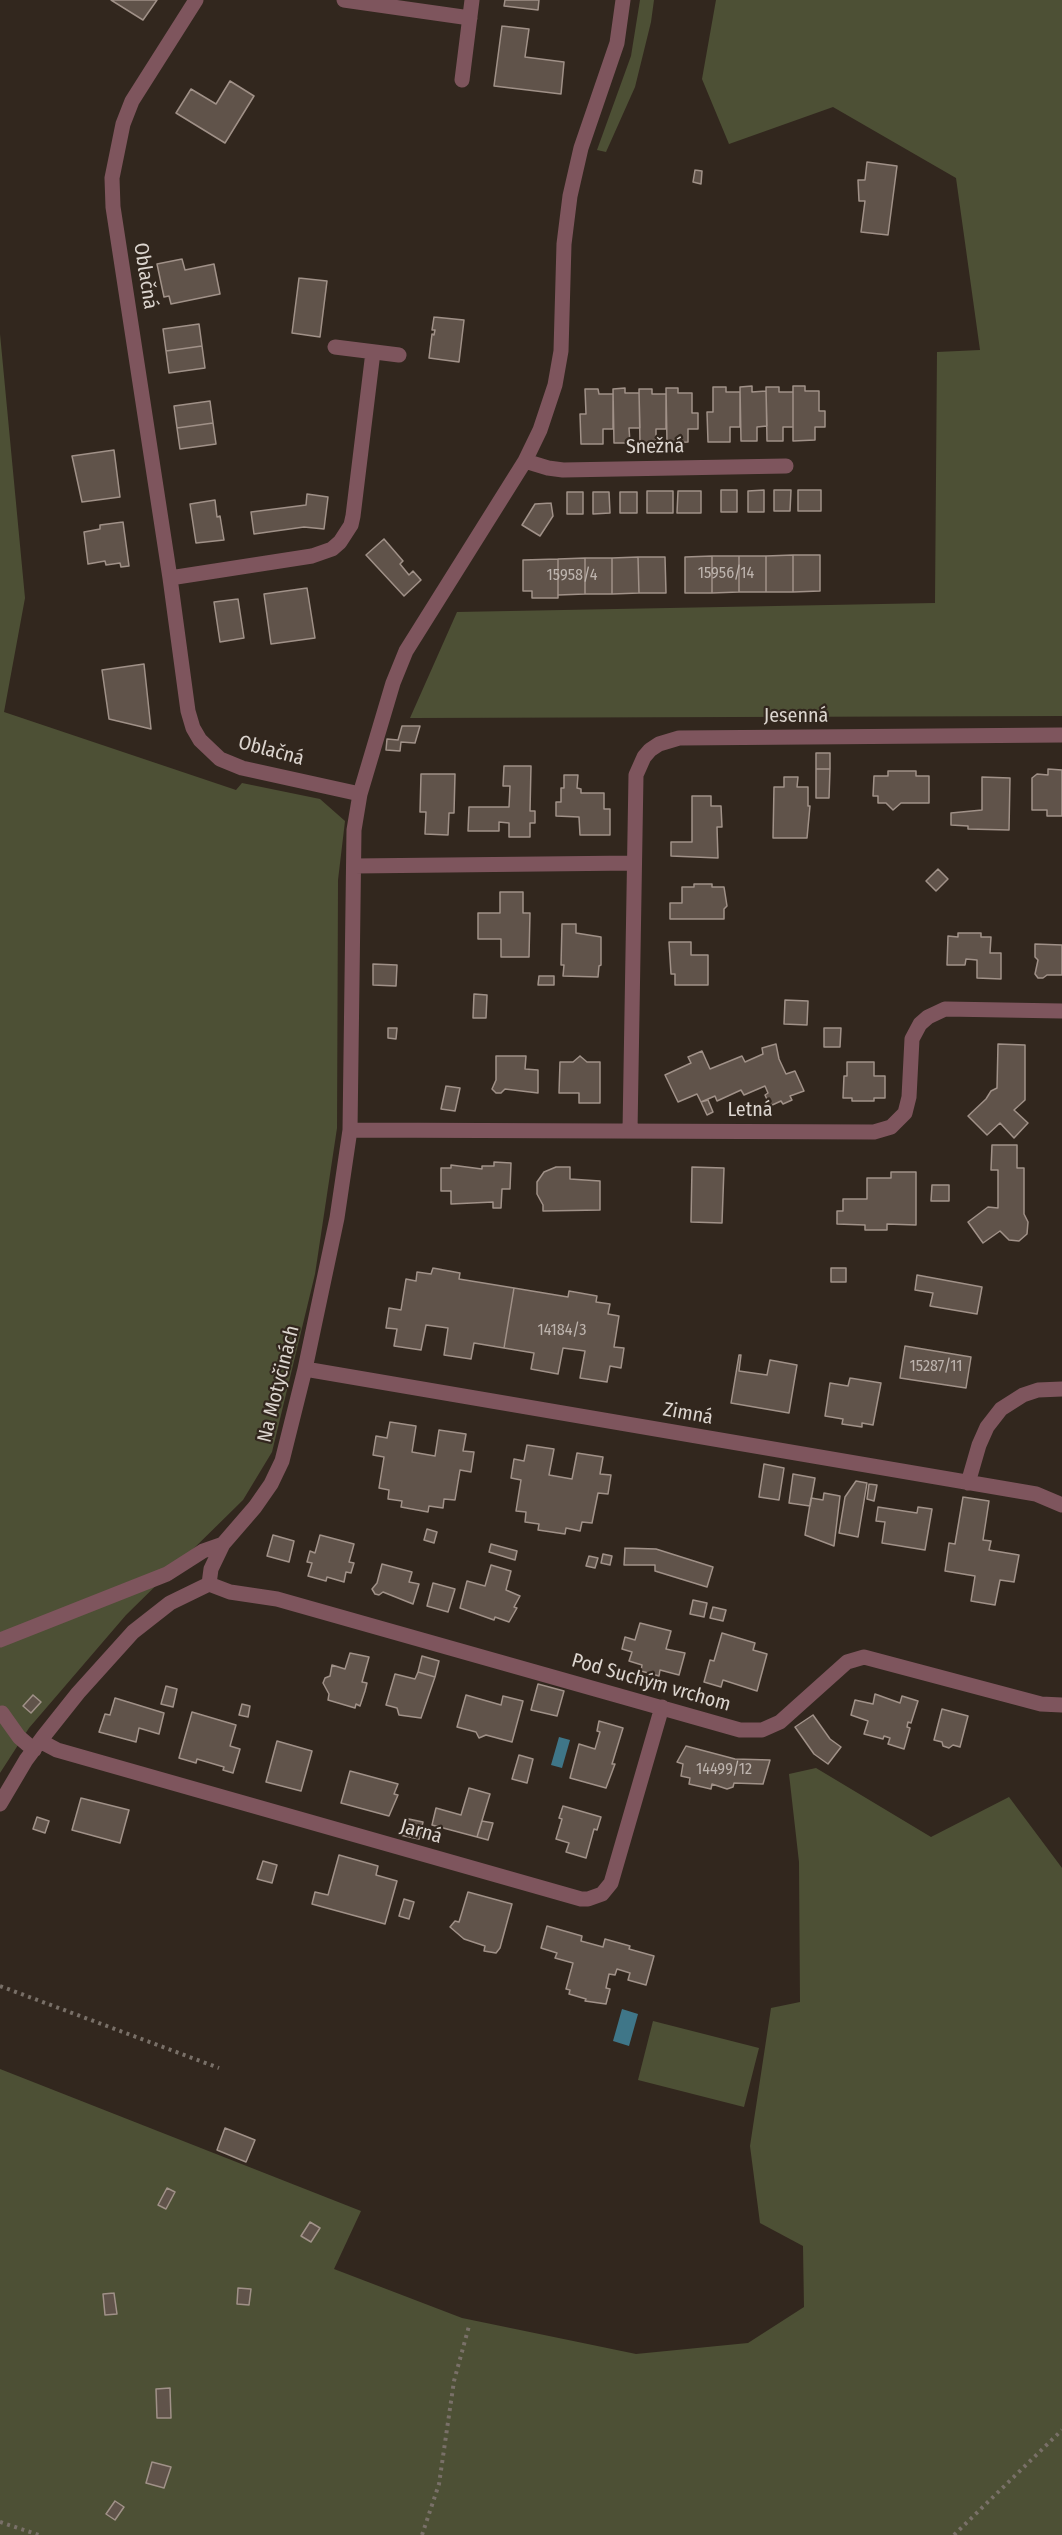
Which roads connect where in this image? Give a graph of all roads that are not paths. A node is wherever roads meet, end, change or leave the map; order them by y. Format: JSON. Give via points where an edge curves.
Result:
{"nodes":[{"id":1,"x":196,"y":0,"type":"edge"},
{"id":2,"x":344,"y":0,"type":"edge"},
{"id":3,"x":472,"y":0,"type":"edge"},
{"id":4,"x":623,"y":0,"type":"edge"},
{"id":5,"x":470,"y":18,"type":"junction"},
{"id":6,"x":462,"y":80,"type":"dead end"},
{"id":7,"x":335,"y":347,"type":"dead end"},
{"id":8,"x":373,"y":352,"type":"junction"},
{"id":9,"x":399,"y":355,"type":"dead end"},
{"id":10,"x":525,"y":461,"type":"junction"},
{"id":11,"x":786,"y":466,"type":"dead end"},
{"id":12,"x":170,"y":578,"type":"junction"},
{"id":13,"x":1062,"y":735,"type":"edge"},
{"id":14,"x":360,"y":794,"type":"junction"},
{"id":15,"x":634,"y":863,"type":"junction"},
{"id":16,"x":354,"y":866,"type":"junction"},
{"id":17,"x":1062,"y":1011,"type":"edge"},
{"id":18,"x":350,"y":1130,"type":"junction"},
{"id":19,"x":630,"y":1131,"type":"junction"},
{"id":20,"x":306,"y":1369,"type":"junction"},
{"id":21,"x":1062,"y":1389,"type":"edge"},
{"id":22,"x":968,"y":1483,"type":"junction"},
{"id":23,"x":1062,"y":1505,"type":"edge"},
{"id":24,"x":223,"y":1544,"type":"junction"},
{"id":25,"x":209,"y":1584,"type":"junction"},
{"id":26,"x":0,"y":1640,"type":"edge"},
{"id":27,"x":1062,"y":1705,"type":"edge"},
{"id":28,"x":662,"y":1707,"type":"junction"},
{"id":29,"x":2,"y":1713,"type":"dead end"},
{"id":30,"x":37,"y":1745,"type":"junction"},
{"id":31,"x":0,"y":1804,"type":"edge"}],
"edges":[{"from":1,"to":12,"type":"street","name":"Oblačná","via":[[132,100],[112,178],[114,217]]},
{"from":2,"to":5,"type":"street"},
{"from":3,"to":5,"type":"street"},
{"from":4,"to":10,"type":"street","name":"Na Motyčinách","via":[[617,43],[581,148],[570,196],[564,244],[561,351],[555,385]]},
{"from":5,"to":6,"type":"street"},
{"from":7,"to":8,"type":"street"},
{"from":8,"to":9,"type":"street"},
{"from":8,"to":12,"type":"street","via":[[353,516],[340,542],[312,556]]},
{"from":10,"to":11,"type":"street","name":"Snežná","via":[[563,470]]},
{"from":10,"to":14,"type":"street","name":"Na Motyčinách","via":[[406,651]]},
{"from":12,"to":14,"type":"street","name":"Oblačná","via":[[188,711],[193,728],[208,750],[242,768]]},
{"from":13,"to":15,"type":"street","name":"Jesenná","via":[[669,740],[650,750],[636,775]]},
{"from":14,"to":16,"type":"street","name":"Na Motyčinách"},
{"from":15,"to":16,"type":"street"},
{"from":15,"to":19,"type":"street","name":"Jesenná"},
{"from":16,"to":18,"type":"street","name":"Na Motyčinách"},
{"from":17,"to":19,"type":"street","name":"Letná","via":[[945,1009],[928,1017],[912,1039],[905,1113],[882,1130]]},
{"from":18,"to":19,"type":"street","name":"Letná"},
{"from":18,"to":20,"type":"street","name":"Na Motyčinách","via":[[337,1218]]},
{"from":20,"to":22,"type":"street","name":"Zimná"},
{"from":20,"to":24,"type":"street","name":"Na Motyčinách","via":[[282,1461],[272,1484]]},
{"from":21,"to":22,"type":"street","via":[[1038,1390],[1001,1409],[987,1427]]},
{"from":22,"to":23,"type":"street","name":"Zimná","via":[[1036,1494]]},
{"from":24,"to":25,"type":"street","name":"Na Motyčinách","via":[[211,1569]]},
{"from":24,"to":26,"type":"street","via":[[203,1551],[167,1574]]},
{"from":25,"to":28,"type":"street","name":"Pod Suchým vrchom","via":[[230,1592],[278,1599]]},
{"from":25,"to":30,"type":"street","via":[[170,1603],[133,1632]]},
{"from":27,"to":28,"type":"street","name":"Pod Suchým vrchom","via":[[1041,1704],[864,1657],[847,1662],[780,1722],[762,1730],[740,1730]]},
{"from":28,"to":30,"type":"street","name":"Jarná","via":[[611,1884],[602,1894],[588,1899]]},
{"from":29,"to":30,"type":"street","via":[[19,1737]]},
{"from":30,"to":31,"type":"street"}]}
